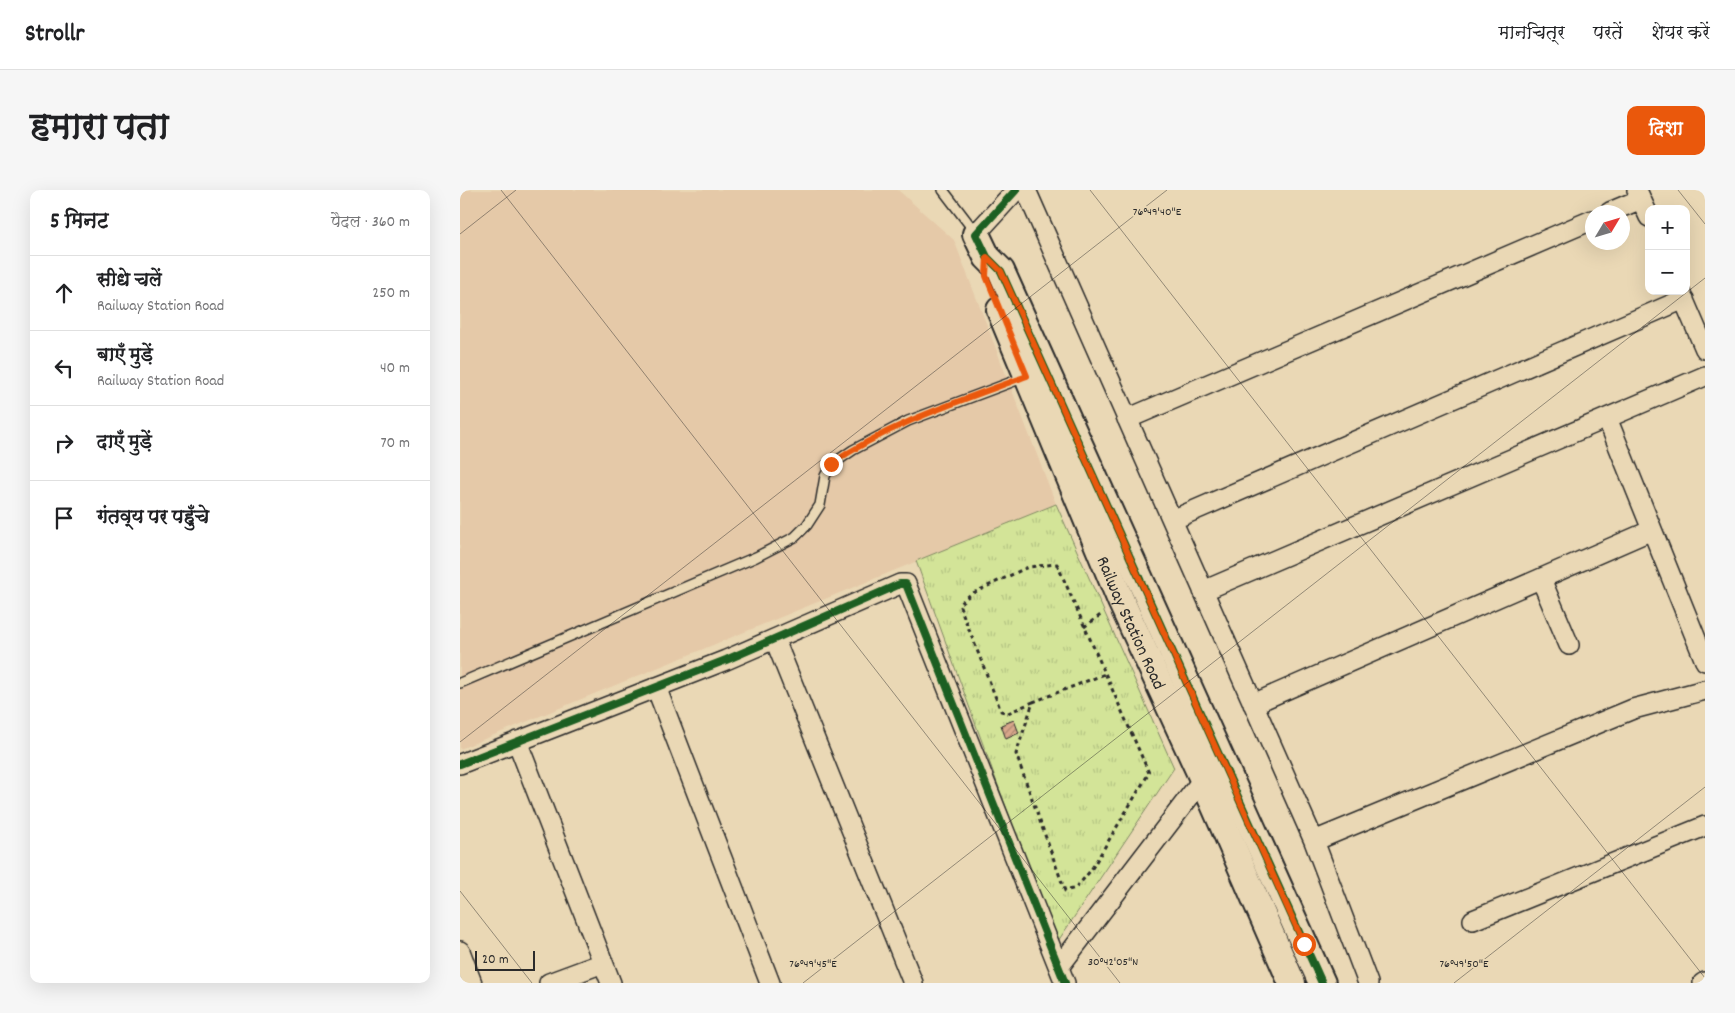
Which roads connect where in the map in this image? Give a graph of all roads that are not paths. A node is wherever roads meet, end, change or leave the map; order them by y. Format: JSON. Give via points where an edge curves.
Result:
{"nodes":[{"id":1,"x":943,"y":190,"type":"edge"},
{"id":2,"x":1016,"y":190,"type":"edge"},
{"id":3,"x":1026,"y":190,"type":"edge"},
{"id":4,"x":1639,"y":194,"type":"edge"},
{"id":5,"x":1621,"y":205,"type":"edge"},
{"id":6,"x":1645,"y":208,"type":"edge"},
{"id":7,"x":1585,"y":223,"type":"edge"},
{"id":8,"x":976,"y":234,"type":"junction"},
{"id":9,"x":987,"y":257,"type":"junction"},
{"id":10,"x":1682,"y":295,"type":"edge"},
{"id":11,"x":1705,"y":350,"type":"edge"},
{"id":12,"x":1027,"y":376,"type":"junction"},
{"id":13,"x":1705,"y":376,"type":"edge"},
{"id":14,"x":1607,"y":418,"type":"junction"},
{"id":15,"x":1127,"y":419,"type":"junction"},
{"id":16,"x":1172,"y":520,"type":"junction"},
{"id":17,"x":1652,"y":530,"type":"junction"},
{"id":18,"x":1541,"y":579,"type":"junction"},
{"id":19,"x":1204,"y":591,"type":"junction"},
{"id":20,"x":775,"y":640,"type":"junction"},
{"id":21,"x":1569,"y":645,"type":"dead end"},
{"id":22,"x":1705,"y":662,"type":"edge"},
{"id":23,"x":460,"y":683,"type":"edge"},
{"id":24,"x":656,"y":687,"type":"junction"},
{"id":25,"x":1705,"y":690,"type":"edge"},
{"id":26,"x":1253,"y":704,"type":"junction"},
{"id":27,"x":516,"y":742,"type":"junction"},
{"id":28,"x":460,"y":764,"type":"edge"},
{"id":29,"x":1203,"y":779,"type":"junction"},
{"id":30,"x":1705,"y":826,"type":"edge"},
{"id":31,"x":1314,"y":841,"type":"junction"},
{"id":32,"x":1473,"y":920,"type":"dead end"},
{"id":33,"x":460,"y":951,"type":"edge"},
{"id":34,"x":604,"y":963,"type":"junction"},
{"id":35,"x":1062,"y":975,"type":"edge"},
{"id":36,"x":472,"y":983,"type":"edge"},
{"id":37,"x":550,"y":983,"type":"edge"},
{"id":38,"x":611,"y":983,"type":"edge"},
{"id":39,"x":770,"y":983,"type":"edge"},
{"id":40,"x":913,"y":983,"type":"edge"},
{"id":41,"x":1292,"y":983,"type":"edge"},
{"id":42,"x":1322,"y":983,"type":"edge"},
{"id":43,"x":1368,"y":983,"type":"edge"}],
"edges":[{"from":1,"to":8,"type":"lane"},
{"from":2,"to":8,"type":"street"},
{"from":3,"to":15,"type":"street"},
{"from":4,"to":5,"type":"street"},
{"from":4,"to":6,"type":"street"},
{"from":7,"to":15,"type":"street"},
{"from":8,"to":9,"type":"street","name":"Railway Station Road"},
{"from":9,"to":12,"type":"street","name":"Railway Station Road","via":[[986,276]]},
{"from":9,"to":42,"type":"street","name":"Railway Station Road","via":[[1001,271]]},
{"from":10,"to":11,"type":"street"},
{"from":10,"to":16,"type":"street"},
{"from":12,"to":23,"type":"lane","via":[[908,421],[831,464],[825,476],[820,505],[795,537],[756,557]]},
{"from":12,"to":29,"type":"street","name":"Railway Station Road","via":[[1121,601]]},
{"from":13,"to":14,"type":"street"},
{"from":14,"to":17,"type":"street"},
{"from":14,"to":19,"type":"street"},
{"from":15,"to":16,"type":"street"},
{"from":16,"to":19,"type":"street"},
{"from":17,"to":18,"type":"street"},
{"from":17,"to":22,"type":"street"},
{"from":18,"to":21,"type":"street"},
{"from":18,"to":26,"type":"street"},
{"from":19,"to":26,"type":"street"},
{"from":20,"to":24,"type":"street"},
{"from":20,"to":35,"type":"street","via":[[906,584]]},
{"from":20,"to":40,"type":"street"},
{"from":24,"to":27,"type":"street"},
{"from":24,"to":39,"type":"street"},
{"from":25,"to":31,"type":"street","via":[[1633,709]]},
{"from":26,"to":31,"type":"street"},
{"from":27,"to":28,"type":"street"},
{"from":27,"to":34,"type":"street"},
{"from":29,"to":35,"type":"street"},
{"from":29,"to":41,"type":"street","name":"Railway Station Road"},
{"from":30,"to":32,"type":"street"},
{"from":31,"to":43,"type":"street"},
{"from":33,"to":36,"type":"street"},
{"from":34,"to":37,"type":"street"},
{"from":34,"to":38,"type":"street"}]}
